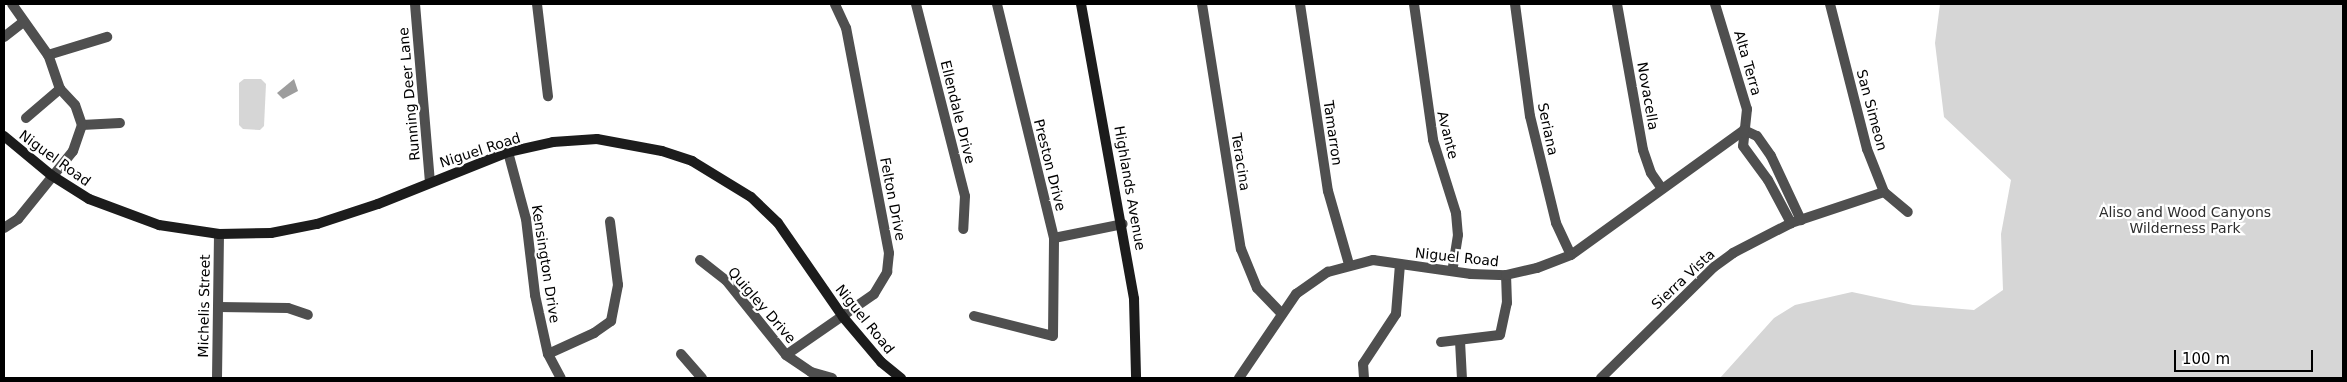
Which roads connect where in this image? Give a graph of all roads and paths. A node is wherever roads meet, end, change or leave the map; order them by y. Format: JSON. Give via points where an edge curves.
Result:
{"nodes":[{"id":1,"x":12,"y":4,"type":"edge"},
{"id":2,"x":415,"y":4,"type":"edge"},
{"id":3,"x":537,"y":4,"type":"edge"},
{"id":4,"x":835,"y":4,"type":"edge"},
{"id":5,"x":916,"y":4,"type":"edge"},
{"id":6,"x":997,"y":4,"type":"edge"},
{"id":7,"x":1081,"y":4,"type":"edge"},
{"id":8,"x":1202,"y":4,"type":"edge"},
{"id":9,"x":1300,"y":4,"type":"edge"},
{"id":10,"x":1414,"y":4,"type":"edge"},
{"id":11,"x":1515,"y":4,"type":"edge"},
{"id":12,"x":1617,"y":4,"type":"edge"},
{"id":13,"x":1715,"y":4,"type":"edge"},
{"id":14,"x":1830,"y":4,"type":"edge"},
{"id":15,"x":23,"y":22,"type":"junction"},
{"id":16,"x":4,"y":37,"type":"edge"},
{"id":17,"x":107,"y":37,"type":"dead end"},
{"id":18,"x":48,"y":55,"type":"junction"},
{"id":19,"x":60,"y":89,"type":"junction"},
{"id":20,"x":548,"y":96,"type":"dead end"},
{"id":21,"x":26,"y":118,"type":"dead end"},
{"id":22,"x":120,"y":123,"type":"dead end"},
{"id":23,"x":82,"y":125,"type":"junction"},
{"id":24,"x":1744,"y":130,"type":"junction"},
{"id":25,"x":4,"y":136,"type":"edge"},
{"id":26,"x":508,"y":152,"type":"junction"},
{"id":27,"x":51,"y":175,"type":"junction"},
{"id":28,"x":430,"y":181,"type":"junction"},
{"id":29,"x":1662,"y":189,"type":"junction"},
{"id":30,"x":1884,"y":192,"type":"junction"},
{"id":31,"x":1908,"y":212,"type":"dead end"},
{"id":32,"x":610,"y":222,"type":"dead end"},
{"id":33,"x":1796,"y":222,"type":"junction"},
{"id":34,"x":1123,"y":224,"type":"junction"},
{"id":35,"x":4,"y":228,"type":"edge"},
{"id":36,"x":963,"y":229,"type":"dead end"},
{"id":37,"x":219,"y":234,"type":"junction"},
{"id":38,"x":1054,"y":238,"type":"junction"},
{"id":39,"x":1571,"y":255,"type":"junction"},
{"id":40,"x":700,"y":260,"type":"dead end"},
{"id":41,"x":1349,"y":264,"type":"junction"},
{"id":42,"x":1400,"y":264,"type":"junction"},
{"id":43,"x":1452,"y":271,"type":"junction"},
{"id":44,"x":1506,"y":275,"type":"junction"},
{"id":45,"x":218,"y":307,"type":"junction"},
{"id":46,"x":1280,"y":313,"type":"junction"},
{"id":47,"x":308,"y":315,"type":"dead end"},
{"id":48,"x":974,"y":316,"type":"dead end"},
{"id":49,"x":843,"y":317,"type":"junction"},
{"id":50,"x":1460,"y":341,"type":"junction"},
{"id":51,"x":1440,"y":342,"type":"dead end"},
{"id":52,"x":548,"y":354,"type":"junction"},
{"id":53,"x":680,"y":354,"type":"dead end"},
{"id":54,"x":786,"y":355,"type":"junction"},
{"id":55,"x":217,"y":378,"type":"edge"},
{"id":56,"x":560,"y":378,"type":"edge"},
{"id":57,"x":702,"y":378,"type":"edge"},
{"id":58,"x":832,"y":378,"type":"edge"},
{"id":59,"x":901,"y":378,"type":"edge"},
{"id":60,"x":1136,"y":378,"type":"edge"},
{"id":61,"x":1238,"y":378,"type":"edge"},
{"id":62,"x":1364,"y":378,"type":"edge"},
{"id":63,"x":1462,"y":378,"type":"edge"},
{"id":64,"x":1601,"y":378,"type":"edge"}],
"edges":[{"from":1,"to":15,"type":"street"},
{"from":2,"to":28,"type":"street","name":"Running Deer Lane"},
{"from":3,"to":20,"type":"street"},
{"from":4,"to":49,"type":"street","name":"Felton Drive","via":[[846,28],[889,253],[886,272],[874,294]]},
{"from":5,"to":36,"type":"street","name":"Ellendale Drive","via":[[965,196]]},
{"from":6,"to":38,"type":"street","name":"Preston Drive"},
{"from":7,"to":34,"type":"main road","name":"Highlands Avenue"},
{"from":8,"to":46,"type":"street","name":"Teracina","via":[[1241,248],[1257,288]]},
{"from":9,"to":41,"type":"street","name":"Tamarron","via":[[1328,192]]},
{"from":10,"to":43,"type":"street","name":"Avante","via":[[1433,140],[1456,213],[1458,235]]},
{"from":11,"to":39,"type":"street","name":"Seriana","via":[[1530,116],[1556,223]]},
{"from":12,"to":29,"type":"street","name":"Novacella","via":[[1643,150],[1651,173]]},
{"from":13,"to":24,"type":"street","name":"Alta Terra","via":[[1747,109],[1748,124]]},
{"from":14,"to":30,"type":"street","name":"San Simeon","via":[[1867,149]]},
{"from":15,"to":16,"type":"street"},
{"from":15,"to":18,"type":"street"},
{"from":17,"to":18,"type":"street"},
{"from":18,"to":19,"type":"street"},
{"from":19,"to":21,"type":"street"},
{"from":19,"to":23,"type":"street","via":[[75,105]]},
{"from":22,"to":23,"type":"street"},
{"from":23,"to":27,"type":"street","via":[[73,151]]},
{"from":24,"to":29,"type":"street","name":"Niguel Road"},
{"from":24,"to":33,"type":"street","name":"Alta Terra","via":[[1743,146]]},
{"from":24,"to":33,"type":"street","via":[[1757,136],[1771,156]]},
{"from":25,"to":27,"type":"main road","name":"Niguel Road"},
{"from":26,"to":28,"type":"main road","name":"Niguel Road"},
{"from":26,"to":49,"type":"main road","name":"Niguel Road","via":[[553,142],[597,139],[692,160],[751,197],[778,223]]},
{"from":26,"to":52,"type":"street","name":"Kensington Drive","via":[[528,228],[535,295]]},
{"from":27,"to":35,"type":"street","via":[[18,219]]},
{"from":27,"to":37,"type":"main road","name":"Niguel Road","via":[[88,199],[159,225]]},
{"from":28,"to":37,"type":"main road","name":"Niguel Road","via":[[378,204],[317,224],[271,233]]},
{"from":29,"to":39,"type":"street","name":"Niguel Road"},
{"from":30,"to":31,"type":"street","name":"San Simeon"},
{"from":30,"to":33,"type":"street","name":"Sierra Vista"},
{"from":32,"to":52,"type":"street","via":[[618,285],[611,321]]},
{"from":33,"to":64,"type":"street","name":"Sierra Vista","via":[[1756,239],[1714,267]]},
{"from":34,"to":38,"type":"street"},
{"from":34,"to":60,"type":"main road","name":"Highlands Avenue","via":[[1134,298]]},
{"from":37,"to":45,"type":"street","name":"Michelis Street"},
{"from":38,"to":48,"type":"street","name":"Preston Drive","via":[[1053,336]]},
{"from":39,"to":44,"type":"street","name":"Niguel Road"},
{"from":40,"to":54,"type":"street","name":"Quigley Drive","via":[[726,280]]},
{"from":41,"to":42,"type":"street","name":"Niguel Road","via":[[1373,260]]},
{"from":41,"to":46,"type":"street","name":"Niguel Road","via":[[1309,283]]},
{"from":42,"to":43,"type":"street","name":"Niguel Road"},
{"from":42,"to":62,"type":"street","via":[[1396,314],[1364,361]]},
{"from":43,"to":44,"type":"street","name":"Niguel Road"},
{"from":44,"to":50,"type":"street","via":[[1507,303],[1500,335]]},
{"from":45,"to":47,"type":"street","via":[[288,308]]},
{"from":45,"to":55,"type":"street","name":"Michelis Street"},
{"from":46,"to":61,"type":"street","name":"Niguel Road","via":[[1261,349]]},
{"from":49,"to":54,"type":"street","name":"Felton Drive"},
{"from":49,"to":59,"type":"main road","name":"Niguel Road","via":[[881,362]]},
{"from":50,"to":51,"type":"street"},
{"from":50,"to":63,"type":"street"},
{"from":52,"to":56,"type":"street","name":"Kensington Drive"},
{"from":53,"to":57,"type":"street"},
{"from":54,"to":58,"type":"street","name":"Quigley Drive","via":[[811,372]]}]}
